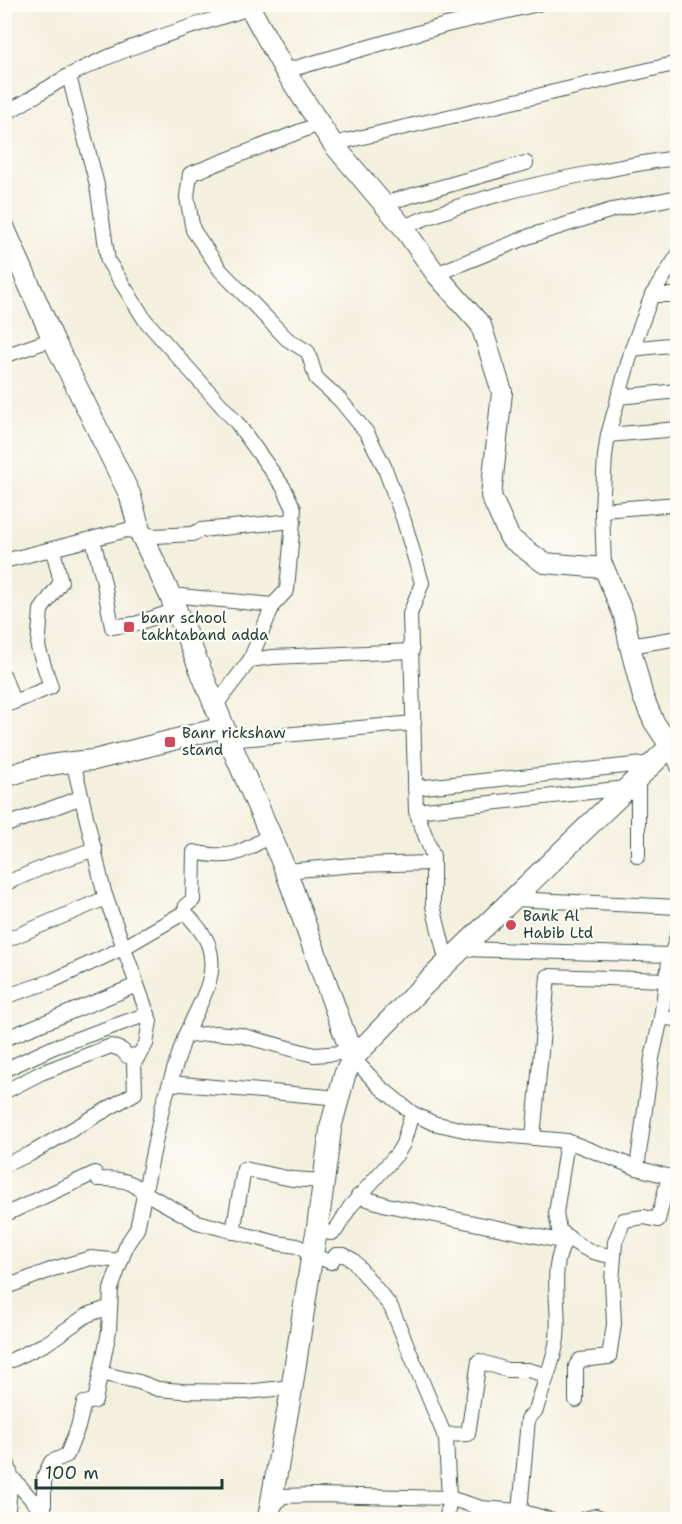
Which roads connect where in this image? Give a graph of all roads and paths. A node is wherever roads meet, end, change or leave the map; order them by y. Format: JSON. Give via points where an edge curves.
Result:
{"nodes":[{"id":1,"x":538,"y":4,"type":"edge"},
{"id":2,"x":249,"y":6,"type":"edge"},
{"id":3,"x":678,"y":63,"type":"edge"},
{"id":4,"x":285,"y":71,"type":"junction"},
{"id":5,"x":69,"y":76,"type":"junction"},
{"id":6,"x":4,"y":114,"type":"edge"},
{"id":7,"x":319,"y":124,"type":"junction"},
{"id":8,"x":333,"y":144,"type":"junction"},
{"id":9,"x":678,"y":158,"type":"edge"},
{"id":10,"x":526,"y":163,"type":"dead end"},
{"id":11,"x":678,"y":197,"type":"edge"},
{"id":12,"x":382,"y":204,"type":"junction"},
{"id":13,"x":403,"y":227,"type":"junction"},
{"id":14,"x":4,"y":228,"type":"edge"},
{"id":15,"x":678,"y":255,"type":"edge"},
{"id":16,"x":436,"y":274,"type":"junction"},
{"id":17,"x":652,"y":295,"type":"junction"},
{"id":18,"x":678,"y":295,"type":"edge"},
{"id":19,"x":54,"y":339,"type":"junction"},
{"id":20,"x":678,"y":344,"type":"edge"},
{"id":21,"x":632,"y":349,"type":"junction"},
{"id":22,"x":4,"y":356,"type":"edge"},
{"id":23,"x":678,"y":391,"type":"edge"},
{"id":24,"x":618,"y":397,"type":"junction"},
{"id":25,"x":678,"y":429,"type":"edge"},
{"id":26,"x":608,"y":435,"type":"junction"},
{"id":27,"x":678,"y":504,"type":"edge"},
{"id":28,"x":602,"y":510,"type":"junction"},
{"id":29,"x":294,"y":521,"type":"junction"},
{"id":30,"x":140,"y":532,"type":"junction"},
{"id":31,"x":93,"y":540,"type":"junction"},
{"id":32,"x":53,"y":550,"type":"junction"},
{"id":33,"x":4,"y":561,"type":"edge"},
{"id":34,"x":604,"y":568,"type":"junction"},
{"id":35,"x":173,"y":603,"type":"junction"},
{"id":36,"x":273,"y":605,"type":"junction"},
{"id":37,"x":678,"y":638,"type":"edge"},
{"id":38,"x":630,"y":646,"type":"junction"},
{"id":39,"x":412,"y":651,"type":"junction"},
{"id":40,"x":250,"y":660,"type":"junction"},
{"id":41,"x":4,"y":676,"type":"edge"},
{"id":42,"x":9,"y":704,"type":"edge"},
{"id":43,"x":215,"y":706,"type":"junction"},
{"id":44,"x":414,"y":723,"type":"junction"},
{"id":45,"x":226,"y":734,"type":"junction"},
{"id":46,"x":674,"y":743,"type":"edge"},
{"id":47,"x":73,"y":761,"type":"junction"},
{"id":48,"x":678,"y":767,"type":"edge"},
{"id":49,"x":639,"y":776,"type":"junction"},
{"id":50,"x":4,"y":778,"type":"edge"},
{"id":51,"x":415,"y":788,"type":"junction"},
{"id":52,"x":82,"y":797,"type":"junction"},
{"id":53,"x":416,"y":811,"type":"junction"},
{"id":54,"x":4,"y":826,"type":"edge"},
{"id":55,"x":269,"y":836,"type":"junction"},
{"id":56,"x":95,"y":849,"type":"junction"},
{"id":57,"x":638,"y":856,"type":"dead end"},
{"id":58,"x":433,"y":863,"type":"junction"},
{"id":59,"x":286,"y":871,"type":"junction"},
{"id":60,"x":4,"y":884,"type":"edge"},
{"id":61,"x":106,"y":898,"type":"junction"},
{"id":62,"x":513,"y":899,"type":"junction"},
{"id":63,"x":678,"y":907,"type":"edge"},
{"id":64,"x":185,"y":912,"type":"junction"},
{"id":65,"x":678,"y":933,"type":"edge"},
{"id":66,"x":4,"y":941,"type":"edge"},
{"id":67,"x":123,"y":948,"type":"junction"},
{"id":68,"x":671,"y":955,"type":"junction"},
{"id":69,"x":454,"y":956,"type":"junction"},
{"id":70,"x":666,"y":980,"type":"junction"},
{"id":71,"x":137,"y":985,"type":"junction"},
{"id":72,"x":4,"y":997,"type":"edge"},
{"id":73,"x":148,"y":1014,"type":"junction"},
{"id":74,"x":661,"y":1018,"type":"junction"},
{"id":75,"x":678,"y":1019,"type":"edge"},
{"id":76,"x":185,"y":1036,"type":"junction"},
{"id":77,"x":4,"y":1039,"type":"edge"},
{"id":78,"x":139,"y":1055,"type":"junction"},
{"id":79,"x":353,"y":1058,"type":"junction"},
{"id":80,"x":4,"y":1070,"type":"edge"},
{"id":81,"x":170,"y":1083,"type":"junction"},
{"id":82,"x":4,"y":1092,"type":"edge"},
{"id":83,"x":339,"y":1098,"type":"junction"},
{"id":84,"x":412,"y":1113,"type":"junction"},
{"id":85,"x":533,"y":1138,"type":"junction"},
{"id":86,"x":567,"y":1141,"type":"junction"},
{"id":87,"x":4,"y":1165,"type":"edge"},
{"id":88,"x":637,"y":1168,"type":"junction"},
{"id":89,"x":673,"y":1178,"type":"edge"},
{"id":90,"x":323,"y":1181,"type":"junction"},
{"id":91,"x":145,"y":1193,"type":"junction"},
{"id":92,"x":358,"y":1196,"type":"junction"},
{"id":93,"x":4,"y":1215,"type":"edge"},
{"id":94,"x":317,"y":1231,"type":"junction"},
{"id":95,"x":233,"y":1232,"type":"junction"},
{"id":96,"x":566,"y":1239,"type":"junction"},
{"id":97,"x":312,"y":1255,"type":"junction"},
{"id":98,"x":614,"y":1256,"type":"junction"},
{"id":99,"x":121,"y":1261,"type":"junction"},
{"id":100,"x":4,"y":1288,"type":"edge"},
{"id":101,"x":110,"y":1307,"type":"junction"},
{"id":102,"x":12,"y":1360,"type":"dead end"},
{"id":103,"x":100,"y":1373,"type":"junction"},
{"id":104,"x":546,"y":1375,"type":"junction"},
{"id":105,"x":292,"y":1387,"type":"junction"},
{"id":106,"x":576,"y":1400,"type":"dead end"},
{"id":107,"x":444,"y":1435,"type":"junction"},
{"id":108,"x":4,"y":1451,"type":"edge"},
{"id":109,"x":8,"y":1475,"type":"edge"},
{"id":110,"x":449,"y":1498,"type":"junction"},
{"id":111,"x":513,"y":1514,"type":"edge"},
{"id":112,"x":46,"y":1516,"type":"edge"},
{"id":113,"x":269,"y":1516,"type":"edge"},
{"id":114,"x":7,"y":1520,"type":"edge"},
{"id":115,"x":447,"y":1520,"type":"edge"},
{"id":116,"x":551,"y":1520,"type":"edge"},
{"id":117,"x":582,"y":1520,"type":"edge"},
{"id":118,"x":607,"y":1520,"type":"edge"}],
"edges":[{"from":1,"to":4,"type":"street","via":[[446,25]]},
{"from":2,"to":4,"type":"main road"},
{"from":2,"to":5,"type":"street","via":[[112,56]]},
{"from":3,"to":8,"type":"street"},
{"from":4,"to":7,"type":"main road"},
{"from":5,"to":6,"type":"street"},
{"from":5,"to":29,"type":"street","via":[[97,185],[108,261],[145,320],[237,423],[284,488],[294,509]]},
{"from":7,"to":8,"type":"main road"},
{"from":7,"to":39,"type":"street","via":[[190,174],[187,197],[193,230],[221,271],[288,339],[308,352],[316,378],[367,433],[384,466],[422,583],[410,614]]},
{"from":8,"to":12,"type":"main road"},
{"from":9,"to":13,"type":"street","via":[[551,181],[444,210]]},
{"from":10,"to":12,"type":"street"},
{"from":11,"to":16,"type":"street","via":[[612,210]]},
{"from":12,"to":13,"type":"main road"},
{"from":13,"to":16,"type":"main road"},
{"from":14,"to":19,"type":"main road"},
{"from":15,"to":17,"type":"street"},
{"from":16,"to":34,"type":"main road","via":[[481,325],[502,392],[492,496],[510,538],[544,563]]},
{"from":17,"to":18,"type":"street"},
{"from":17,"to":21,"type":"street"},
{"from":19,"to":22,"type":"street"},
{"from":19,"to":30,"type":"main road","via":[[130,495]]},
{"from":20,"to":21,"type":"street"},
{"from":21,"to":24,"type":"street"},
{"from":23,"to":24,"type":"street"},
{"from":24,"to":26,"type":"street"},
{"from":25,"to":26,"type":"street"},
{"from":26,"to":28,"type":"street"},
{"from":27,"to":28,"type":"street"},
{"from":28,"to":34,"type":"street"},
{"from":29,"to":30,"type":"street","via":[[192,534],[155,536]]},
{"from":29,"to":36,"type":"street","via":[[287,590]]},
{"from":30,"to":31,"type":"street","via":[[127,530]]},
{"from":30,"to":35,"type":"main road"},
{"from":31,"to":32,"type":"street"},
{"from":31,"to":35,"type":"street","via":[[112,627],[135,624]]},
{"from":32,"to":33,"type":"street"},
{"from":32,"to":42,"type":"street","via":[[62,582],[41,610],[38,648],[51,687]]},
{"from":34,"to":38,"type":"main road","via":[[624,616]]},
{"from":35,"to":36,"type":"street"},
{"from":35,"to":43,"type":"main road"},
{"from":36,"to":40,"type":"street"},
{"from":37,"to":38,"type":"street"},
{"from":38,"to":46,"type":"main road","via":[[654,722]]},
{"from":39,"to":40,"type":"street"},
{"from":39,"to":44,"type":"street"},
{"from":40,"to":43,"type":"street"},
{"from":41,"to":42,"type":"street"},
{"from":43,"to":45,"type":"main road"},
{"from":44,"to":45,"type":"street"},
{"from":44,"to":51,"type":"street"},
{"from":45,"to":47,"type":"main road"},
{"from":45,"to":55,"type":"main road"},
{"from":46,"to":48,"type":"street"},
{"from":46,"to":49,"type":"main road"},
{"from":47,"to":50,"type":"main road"},
{"from":47,"to":52,"type":"street"},
{"from":49,"to":51,"type":"street"},
{"from":49,"to":53,"type":"street"},
{"from":49,"to":57,"type":"street"},
{"from":49,"to":62,"type":"main road"},
{"from":51,"to":53,"type":"street"},
{"from":52,"to":54,"type":"street"},
{"from":52,"to":56,"type":"street"},
{"from":53,"to":58,"type":"street"},
{"from":55,"to":59,"type":"main road"},
{"from":55,"to":64,"type":"street","via":[[244,851],[225,856],[194,852],[193,900]]},
{"from":56,"to":60,"type":"street"},
{"from":56,"to":61,"type":"street"},
{"from":58,"to":59,"type":"street"},
{"from":58,"to":69,"type":"street","via":[[433,906]]},
{"from":59,"to":79,"type":"main road"},
{"from":61,"to":66,"type":"street"},
{"from":61,"to":67,"type":"street"},
{"from":62,"to":63,"type":"street"},
{"from":62,"to":69,"type":"main road"},
{"from":64,"to":67,"type":"street"},
{"from":64,"to":76,"type":"street","via":[[209,945],[212,964],[207,990]]},
{"from":65,"to":68,"type":"street"},
{"from":67,"to":71,"type":"street"},
{"from":67,"to":72,"type":"street","via":[[52,981]]},
{"from":68,"to":69,"type":"street"},
{"from":68,"to":70,"type":"street"},
{"from":69,"to":79,"type":"main road"},
{"from":70,"to":74,"type":"street"},
{"from":70,"to":85,"type":"street","via":[[548,976]]},
{"from":71,"to":73,"type":"street"},
{"from":71,"to":77,"type":"street"},
{"from":73,"to":78,"type":"street","via":[[146,1044]]},
{"from":73,"to":80,"type":"street","via":[[54,1047]]},
{"from":74,"to":75,"type":"street"},
{"from":74,"to":88,"type":"street"},
{"from":76,"to":79,"type":"street","via":[[240,1035],[314,1055],[341,1053]]},
{"from":76,"to":81,"type":"street"},
{"from":78,"to":82,"type":"street","via":[[128,1056],[111,1046]]},
{"from":78,"to":87,"type":"street","via":[[134,1063],[135,1093]]},
{"from":79,"to":83,"type":"main road"},
{"from":79,"to":84,"type":"street"},
{"from":81,"to":83,"type":"street"},
{"from":81,"to":91,"type":"street"},
{"from":83,"to":90,"type":"main road"},
{"from":84,"to":85,"type":"street","via":[[433,1123],[478,1133]]},
{"from":84,"to":92,"type":"street","via":[[397,1154]]},
{"from":85,"to":86,"type":"street"},
{"from":86,"to":88,"type":"street"},
{"from":86,"to":96,"type":"street","via":[[556,1213]]},
{"from":88,"to":89,"type":"street"},
{"from":89,"to":98,"type":"street","via":[[658,1220],[644,1216],[624,1220]]},
{"from":90,"to":94,"type":"main road"},
{"from":90,"to":95,"type":"street","via":[[244,1169]]},
{"from":91,"to":93,"type":"street","via":[[135,1184],[98,1179],[95,1173]]},
{"from":91,"to":95,"type":"street","via":[[197,1222]]},
{"from":91,"to":99,"type":"street","via":[[137,1229]]},
{"from":92,"to":94,"type":"street","via":[[336,1230]]},
{"from":92,"to":96,"type":"street"},
{"from":94,"to":97,"type":"main road"},
{"from":95,"to":97,"type":"street","via":[[297,1246]]},
{"from":96,"to":98,"type":"street","via":[[581,1248]]},
{"from":96,"to":104,"type":"street","via":[[556,1265],[557,1339]]},
{"from":97,"to":105,"type":"main road"},
{"from":97,"to":107,"type":"street","via":[[331,1262],[336,1255],[353,1260],[391,1307]]},
{"from":98,"to":106,"type":"street","via":[[614,1324],[609,1357],[580,1360],[576,1366]]},
{"from":99,"to":100,"type":"street","via":[[91,1258]]},
{"from":99,"to":101,"type":"street","via":[[111,1289]]},
{"from":101,"to":102,"type":"street","via":[[87,1315],[47,1343]]},
{"from":101,"to":103,"type":"street"},
{"from":103,"to":105,"type":"street","via":[[182,1392]]},
{"from":103,"to":112,"type":"street","via":[[95,1401],[84,1403],[67,1455],[51,1461],[44,1477]]},
{"from":104,"to":107,"type":"street","via":[[507,1370],[479,1361],[468,1434]]},
{"from":104,"to":111,"type":"street","via":[[536,1410],[528,1419]]},
{"from":105,"to":113,"type":"main road"},
{"from":107,"to":110,"type":"street"},
{"from":108,"to":109,"type":"street"},
{"from":109,"to":112,"type":"street"},
{"from":109,"to":114,"type":"street"},
{"from":110,"to":111,"type":"street"},
{"from":110,"to":113,"type":"street","via":[[282,1496]]},
{"from":110,"to":115,"type":"street"},
{"from":111,"to":116,"type":"street"},
{"from":117,"to":118,"type":"street","via":[[596,1516]]}]}
